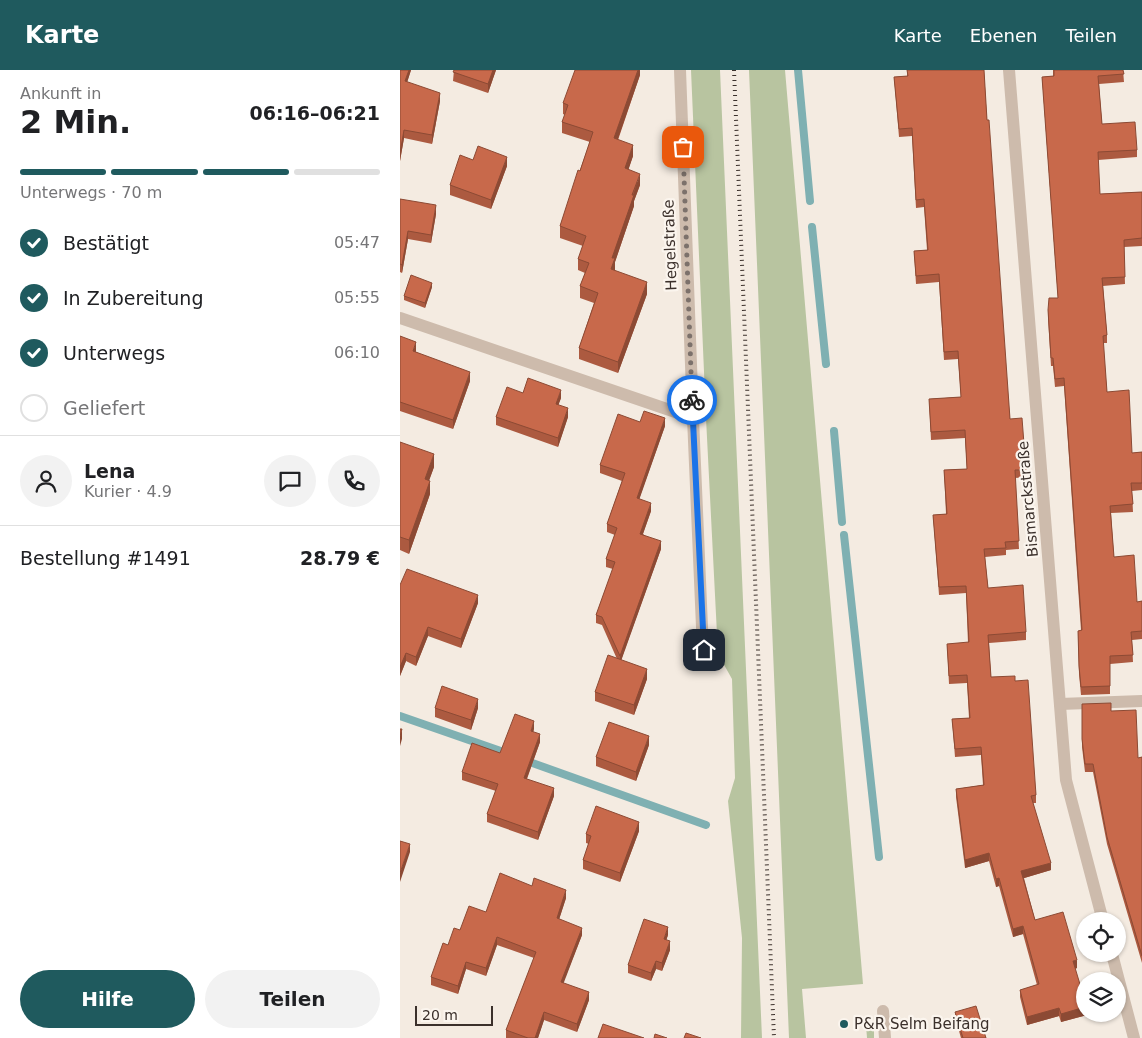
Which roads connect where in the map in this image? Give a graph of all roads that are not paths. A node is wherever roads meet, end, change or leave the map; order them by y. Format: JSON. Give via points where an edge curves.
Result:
{"nodes":[{"id":1,"x":680,"y":70,"type":"edge"},
{"id":2,"x":1009,"y":70,"type":"edge"},
{"id":3,"x":400,"y":318,"type":"edge"},
{"id":4,"x":692,"y":418,"type":"junction"},
{"id":5,"x":704,"y":650,"type":"dead end"},
{"id":6,"x":1142,"y":701,"type":"edge"},
{"id":7,"x":1060,"y":704,"type":"junction"},
{"id":8,"x":1102,"y":912,"type":"edge"},
{"id":9,"x":1114,"y":962,"type":"edge"},
{"id":10,"x":883,"y":1011,"type":"dead end"},
{"id":11,"x":885,"y":1038,"type":"edge"},
{"id":12,"x":1134,"y":1038,"type":"edge"}],
"edges":[{"from":1,"to":4,"type":"street","name":"Hegelstraße"},
{"from":2,"to":7,"type":"street","name":"Bismarckstraße"},
{"from":3,"to":4,"type":"street"},
{"from":4,"to":5,"type":"street","name":"Hegelstraße"},
{"from":6,"to":7,"type":"street"},
{"from":7,"to":8,"type":"street","name":"Bismarckstraße","via":[[1066,780]]},
{"from":9,"to":12,"type":"street"},
{"from":10,"to":11,"type":"street"}]}
